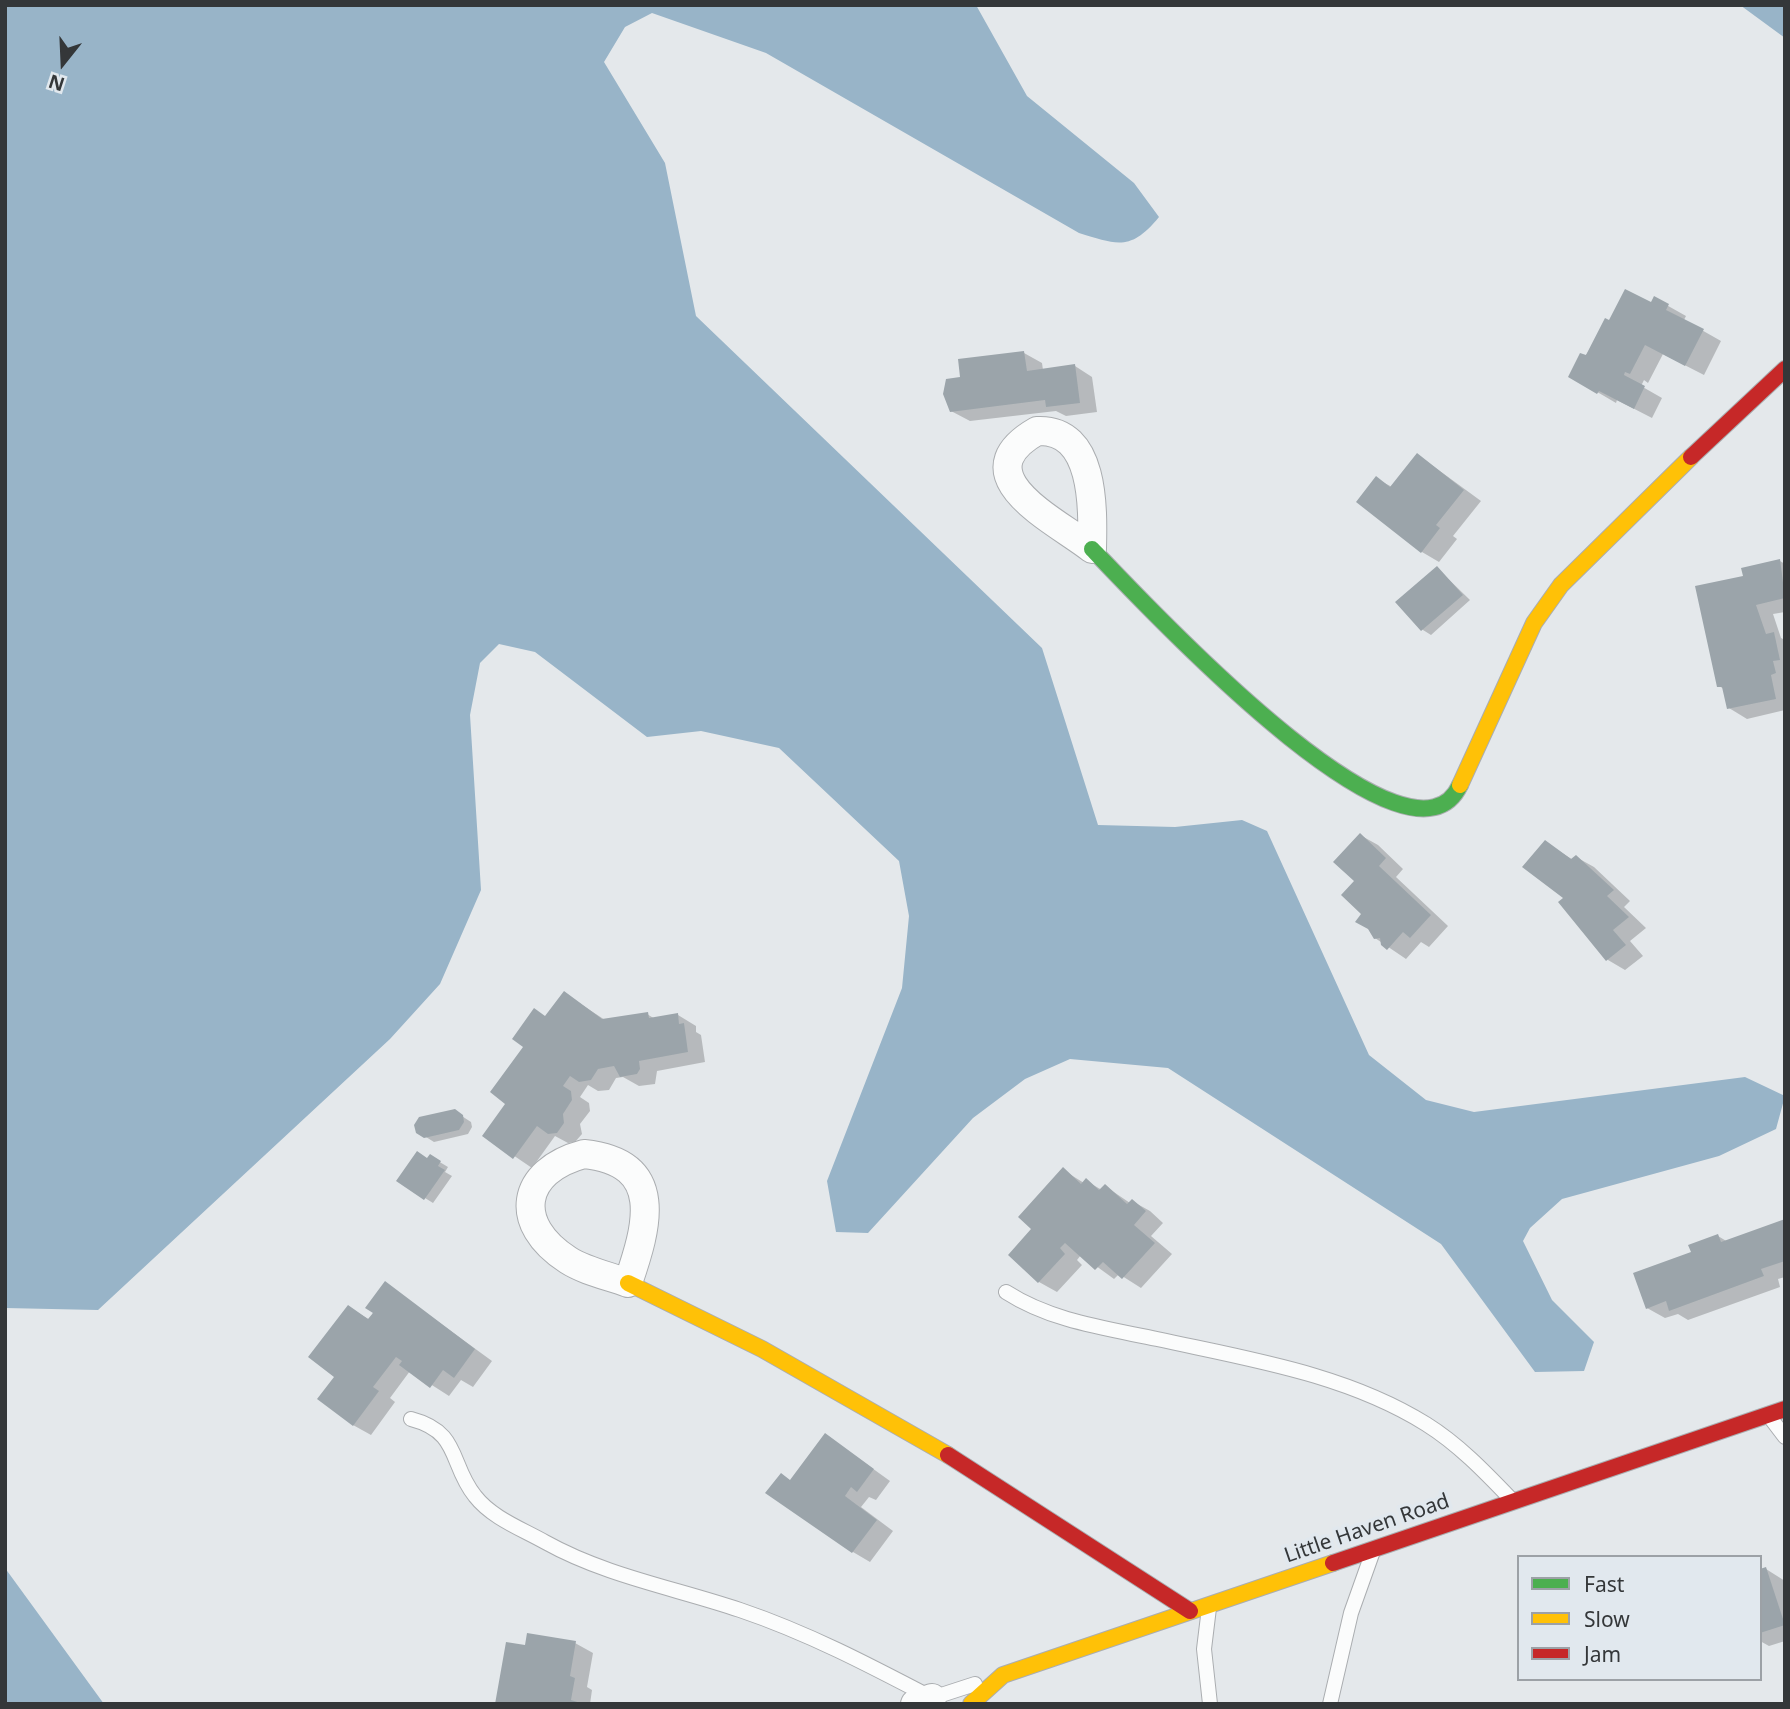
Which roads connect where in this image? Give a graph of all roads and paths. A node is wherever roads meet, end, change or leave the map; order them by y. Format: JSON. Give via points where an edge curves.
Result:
{"nodes":[{"id":1,"x":1785,"y":369,"type":"edge"},
{"id":2,"x":1092,"y":549,"type":"dead end"},
{"id":3,"x":628,"y":1283,"type":"junction"},
{"id":4,"x":1006,"y":1292,"type":"dead end"},
{"id":5,"x":1785,"y":1409,"type":"edge"},
{"id":6,"x":1768,"y":1415,"type":"junction"},
{"id":7,"x":411,"y":1419,"type":"dead end"},
{"id":8,"x":1785,"y":1437,"type":"edge"},
{"id":9,"x":1513,"y":1501,"type":"junction"},
{"id":10,"x":1374,"y":1548,"type":"junction"},
{"id":11,"x":1209,"y":1604,"type":"junction"},
{"id":12,"x":1190,"y":1611,"type":"junction"},
{"id":13,"x":1003,"y":1675,"type":"junction"},
{"id":14,"x":924,"y":1701,"type":"edge"},
{"id":15,"x":971,"y":1704,"type":"edge"},
{"id":16,"x":1210,"y":1704,"type":"edge"},
{"id":17,"x":1330,"y":1704,"type":"edge"}],
"edges":[{"from":1,"to":2,"type":"street","via":[[1561,585],[1534,623],[1457,792],[1443,805],[1423,809],[1391,800],[1340,775],[1305,751],[1215,676]]},
{"from":3,"to":3,"type":"street","via":[[571,1263],[537,1233],[529,1212],[530,1197],[540,1177],[563,1160],[584,1154],[606,1157],[625,1167],[637,1181],[646,1209],[645,1233]]},
{"from":3,"to":12,"type":"street","via":[[749,1340],[939,1448]]},
{"from":4,"to":9,"type":"lane","via":[[1061,1319],[1244,1358],[1369,1395],[1426,1424],[1468,1456]]},
{"from":5,"to":6,"type":"street","name":"Little Haven Road"},
{"from":6,"to":8,"type":"lane"},
{"from":6,"to":9,"type":"street","name":"Little Haven Road"},
{"from":7,"to":14,"type":"lane","via":[[436,1429],[454,1449],[475,1496],[492,1512],[553,1547],[619,1574],[740,1610],[821,1641]]},
{"from":9,"to":10,"type":"street","name":"Little Haven Road"},
{"from":10,"to":11,"type":"street","name":"Little Haven Road"},
{"from":10,"to":17,"type":"lane"},
{"from":11,"to":12,"type":"street","name":"Little Haven Road"},
{"from":11,"to":16,"type":"lane","via":[[1204,1649]]},
{"from":12,"to":13,"type":"street","name":"Little Haven Road"},
{"from":13,"to":14,"type":"lane"},
{"from":13,"to":15,"type":"street","name":"Little Haven Road"}]}
